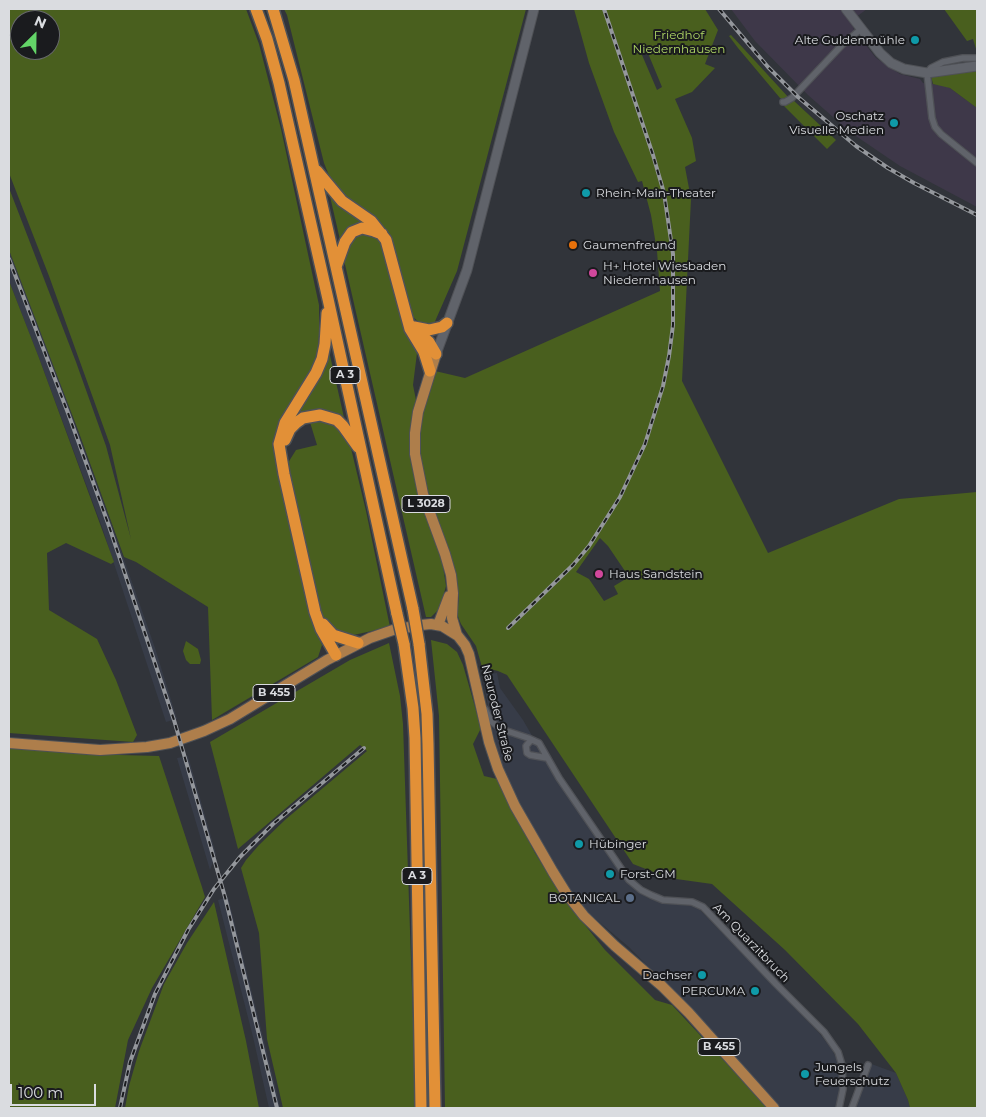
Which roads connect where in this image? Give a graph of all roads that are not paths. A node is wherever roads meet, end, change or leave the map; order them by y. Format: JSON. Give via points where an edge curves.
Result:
{"nodes":[{"id":1,"x":256,"y":9,"type":"edge"},
{"id":2,"x":273,"y":9,"type":"edge"},
{"id":3,"x":534,"y":9,"type":"edge"},
{"id":4,"x":846,"y":9,"type":"edge"},
{"id":5,"x":862,"y":28,"type":"junction"},
{"id":6,"x":977,"y":58,"type":"edge"},
{"id":7,"x":977,"y":66,"type":"edge"},
{"id":8,"x":927,"y":73,"type":"junction"},
{"id":9,"x":783,"y":102,"type":"dead end"},
{"id":10,"x":977,"y":163,"type":"edge"},
{"id":11,"x":315,"y":168,"type":"junction"},
{"id":12,"x":382,"y":234,"type":"junction"},
{"id":13,"x":336,"y":267,"type":"junction"},
{"id":14,"x":328,"y":299,"type":"junction"},
{"id":15,"x":409,"y":323,"type":"junction"},
{"id":16,"x":447,"y":323,"type":"junction"},
{"id":17,"x":419,"y":343,"type":"junction"},
{"id":18,"x":436,"y":354,"type":"junction"},
{"id":19,"x":430,"y":371,"type":"junction"},
{"id":20,"x":361,"y":452,"type":"junction"},
{"id":21,"x":281,"y":454,"type":"junction"},
{"id":22,"x":452,"y":584,"type":"junction"},
{"id":23,"x":452,"y":608,"type":"junction"},
{"id":24,"x":315,"y":612,"type":"junction"},
{"id":25,"x":438,"y":625,"type":"junction"},
{"id":26,"x":333,"y":635,"type":"junction"},
{"id":27,"x":458,"y":636,"type":"junction"},
{"id":28,"x":358,"y":643,"type":"junction"},
{"id":29,"x":336,"y":655,"type":"junction"},
{"id":30,"x":480,"y":700,"type":"junction"},
{"id":31,"x":531,"y":740,"type":"junction"},
{"id":32,"x":9,"y":743,"type":"edge"},
{"id":33,"x":547,"y":758,"type":"junction"},
{"id":34,"x":868,"y":1065,"type":"dead end"},
{"id":35,"x":421,"y":1108,"type":"edge"},
{"id":36,"x":435,"y":1108,"type":"edge"},
{"id":37,"x":774,"y":1108,"type":"edge"},
{"id":38,"x":839,"y":1108,"type":"edge"},
{"id":39,"x":852,"y":1108,"type":"edge"}],
"edges":[{"from":1,"to":14,"type":"highway","number":"A 3","via":[[279,83]]},
{"from":2,"to":11,"type":"highway","number":"A 3","via":[[289,58]]},
{"from":3,"to":16,"type":"main road","number":"L 3028","via":[[467,270]]},
{"from":4,"to":5,"type":"main road"},
{"from":5,"to":8,"type":"main road","via":[[880,53],[892,63],[913,72]]},
{"from":5,"to":9,"type":"street","via":[[792,98]]},
{"from":6,"to":8,"type":"street","via":[[943,62]]},
{"from":7,"to":8,"type":"main road"},
{"from":8,"to":10,"type":"street","via":[[935,127]]},
{"from":11,"to":12,"type":"highway","via":[[337,196],[372,221]]},
{"from":11,"to":13,"type":"highway","number":"A 3"},
{"from":12,"to":13,"type":"highway","via":[[362,228],[352,232]]},
{"from":12,"to":15,"type":"highway","via":[[390,251]]},
{"from":13,"to":36,"type":"highway","number":"A 3","bridge":true,"via":[[419,644],[428,744]]},
{"from":14,"to":20,"type":"highway","number":"A 3"},
{"from":14,"to":21,"type":"highway","via":[[322,359],[282,430]]},
{"from":15,"to":16,"type":"highway","via":[[429,330]]},
{"from":15,"to":17,"type":"highway"},
{"from":15,"to":18,"type":"highway","via":[[429,342]]},
{"from":16,"to":18,"type":"main road","number":"L 3028"},
{"from":17,"to":18,"type":"highway"},
{"from":17,"to":19,"type":"highway"},
{"from":18,"to":19,"type":"main road","number":"L 3028"},
{"from":19,"to":22,"type":"main road","number":"L 3028","via":[[418,412],[415,454],[423,494],[445,554]]},
{"from":20,"to":21,"type":"highway","via":[[337,420],[320,415],[303,418],[296,423],[286,437]]},
{"from":20,"to":35,"type":"highway","number":"A 3","bridge":true,"via":[[404,644],[412,698]]},
{"from":21,"to":24,"type":"highway"},
{"from":22,"to":23,"type":"main road","number":"L 3028"},
{"from":22,"to":25,"type":"main road","number":"L 3028"},
{"from":23,"to":25,"type":"main road","via":[[446,621]]},
{"from":23,"to":27,"type":"main road","number":"L 3028"},
{"from":24,"to":26,"type":"highway"},
{"from":24,"to":29,"type":"highway"},
{"from":25,"to":27,"type":"main road"},
{"from":25,"to":28,"type":"main road","number":"B 455","via":[[408,627]]},
{"from":26,"to":28,"type":"highway"},
{"from":26,"to":29,"type":"highway"},
{"from":27,"to":30,"type":"main road","name":"Nauroder Straße","number":"B 455","via":[[469,654]]},
{"from":28,"to":29,"type":"main road","number":"B 455"},
{"from":29,"to":32,"type":"main road","number":"B 455","via":[[230,719],[170,743],[108,750]]},
{"from":30,"to":31,"type":"street","name":"Am Quarzitbruch","via":[[496,726]]},
{"from":30,"to":37,"type":"main road","name":"Nauroder Straße","number":"B 455","via":[[491,749],[508,792],[553,872],[579,909],[620,941]]},
{"from":31,"to":33,"type":"street","name":"Am Quarzitbruch","via":[[539,743]]},
{"from":31,"to":33,"type":"street","via":[[526,746],[527,753]]},
{"from":33,"to":38,"type":"street","name":"Am Quarzitbruch","via":[[629,880],[651,896],[692,902],[703,907],[828,1036],[842,1065],[844,1089]]},
{"from":34,"to":39,"type":"street"}]}
